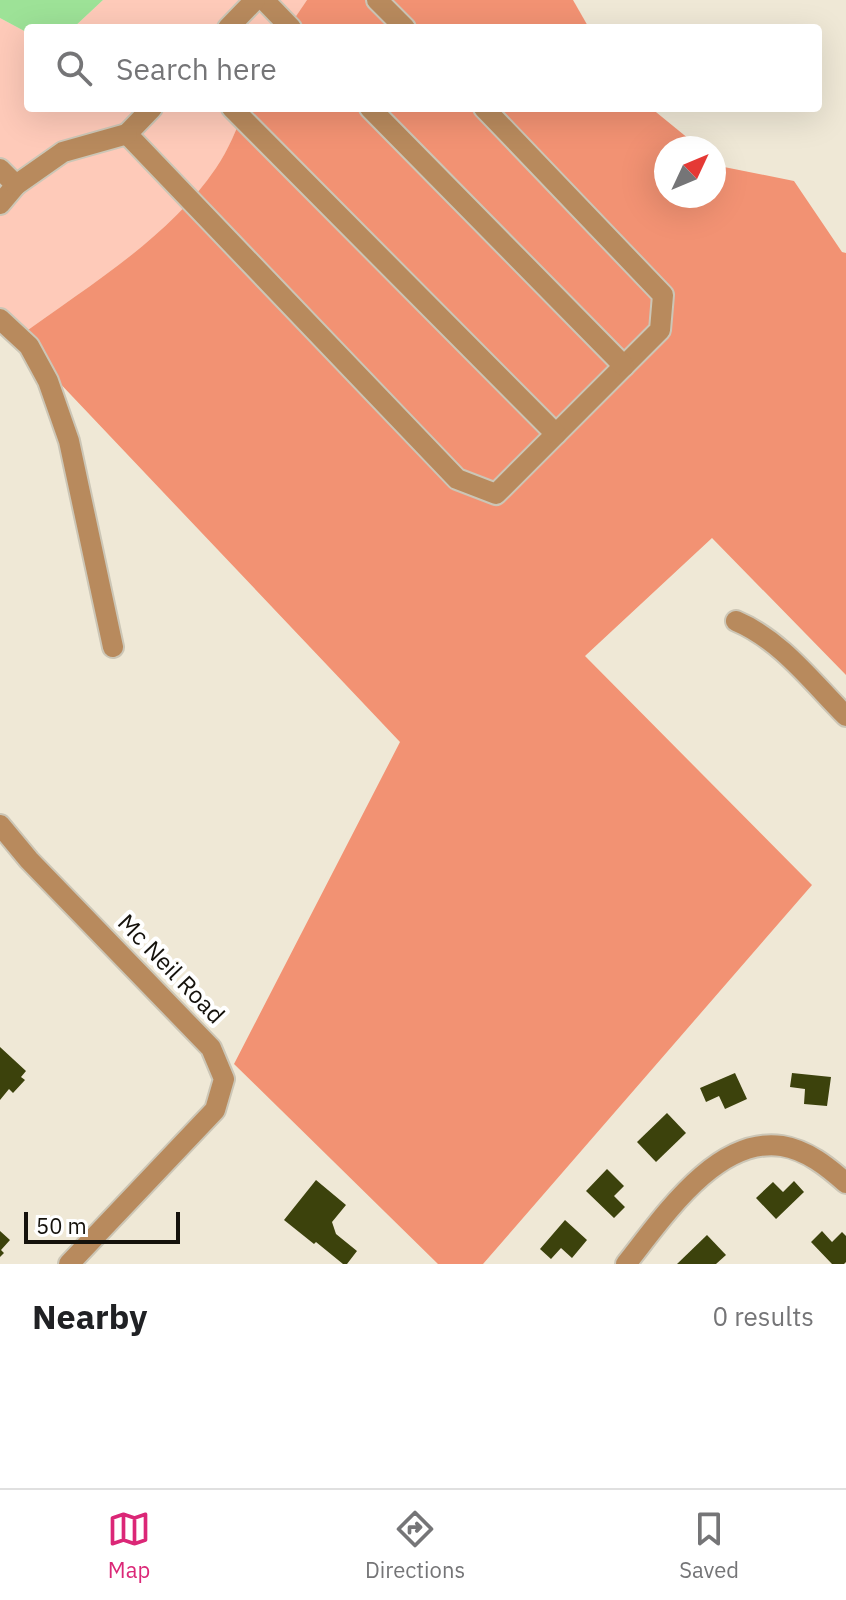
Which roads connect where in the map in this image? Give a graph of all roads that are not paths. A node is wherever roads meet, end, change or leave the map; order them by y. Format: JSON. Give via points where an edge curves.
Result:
{"nodes":[{"id":1,"x":255,"y":0,"type":"edge"},
{"id":2,"x":264,"y":0,"type":"edge"},
{"id":3,"x":377,"y":0,"type":"edge"},
{"id":4,"x":232,"y":24,"type":"edge"},
{"id":5,"x":287,"y":24,"type":"edge"},
{"id":6,"x":401,"y":24,"type":"edge"},
{"id":7,"x":148,"y":112,"type":"edge"},
{"id":8,"x":236,"y":112,"type":"edge"},
{"id":9,"x":374,"y":112,"type":"edge"},
{"id":10,"x":488,"y":112,"type":"edge"},
{"id":11,"x":127,"y":134,"type":"junction"},
{"id":12,"x":0,"y":169,"type":"edge"},
{"id":13,"x":16,"y":185,"type":"junction"},
{"id":14,"x":0,"y":204,"type":"edge"},
{"id":15,"x":0,"y":319,"type":"edge"},
{"id":16,"x":624,"y":366,"type":"junction"},
{"id":17,"x":556,"y":434,"type":"junction"},
{"id":18,"x":736,"y":621,"type":"dead end"},
{"id":19,"x":113,"y":647,"type":"dead end"},
{"id":20,"x":846,"y":716,"type":"edge"},
{"id":21,"x":2,"y":827,"type":"edge"},
{"id":22,"x":846,"y":1183,"type":"edge"},
{"id":23,"x":69,"y":1264,"type":"edge"},
{"id":24,"x":626,"y":1264,"type":"edge"}],
"edges":[{"from":1,"to":4,"type":"street"},
{"from":2,"to":5,"type":"street"},
{"from":3,"to":6,"type":"street"},
{"from":7,"to":11,"type":"street"},
{"from":8,"to":17,"type":"street"},
{"from":9,"to":16,"type":"street"},
{"from":10,"to":16,"type":"street","via":[[663,295],[660,330]]},
{"from":11,"to":13,"type":"street","via":[[63,152]]},
{"from":11,"to":17,"type":"street","via":[[457,479],[496,494]]},
{"from":12,"to":13,"type":"street"},
{"from":13,"to":14,"type":"street"},
{"from":15,"to":19,"type":"street","via":[[29,346],[69,441]]},
{"from":16,"to":17,"type":"street"},
{"from":18,"to":20,"type":"street","via":[[759,630]]},
{"from":21,"to":23,"type":"street","name":"Mc Neil Road","via":[[211,1048],[224,1079],[215,1110]]},
{"from":22,"to":24,"type":"street","via":[[820,1160],[783,1146],[752,1148],[721,1161],[694,1183]]}]}
